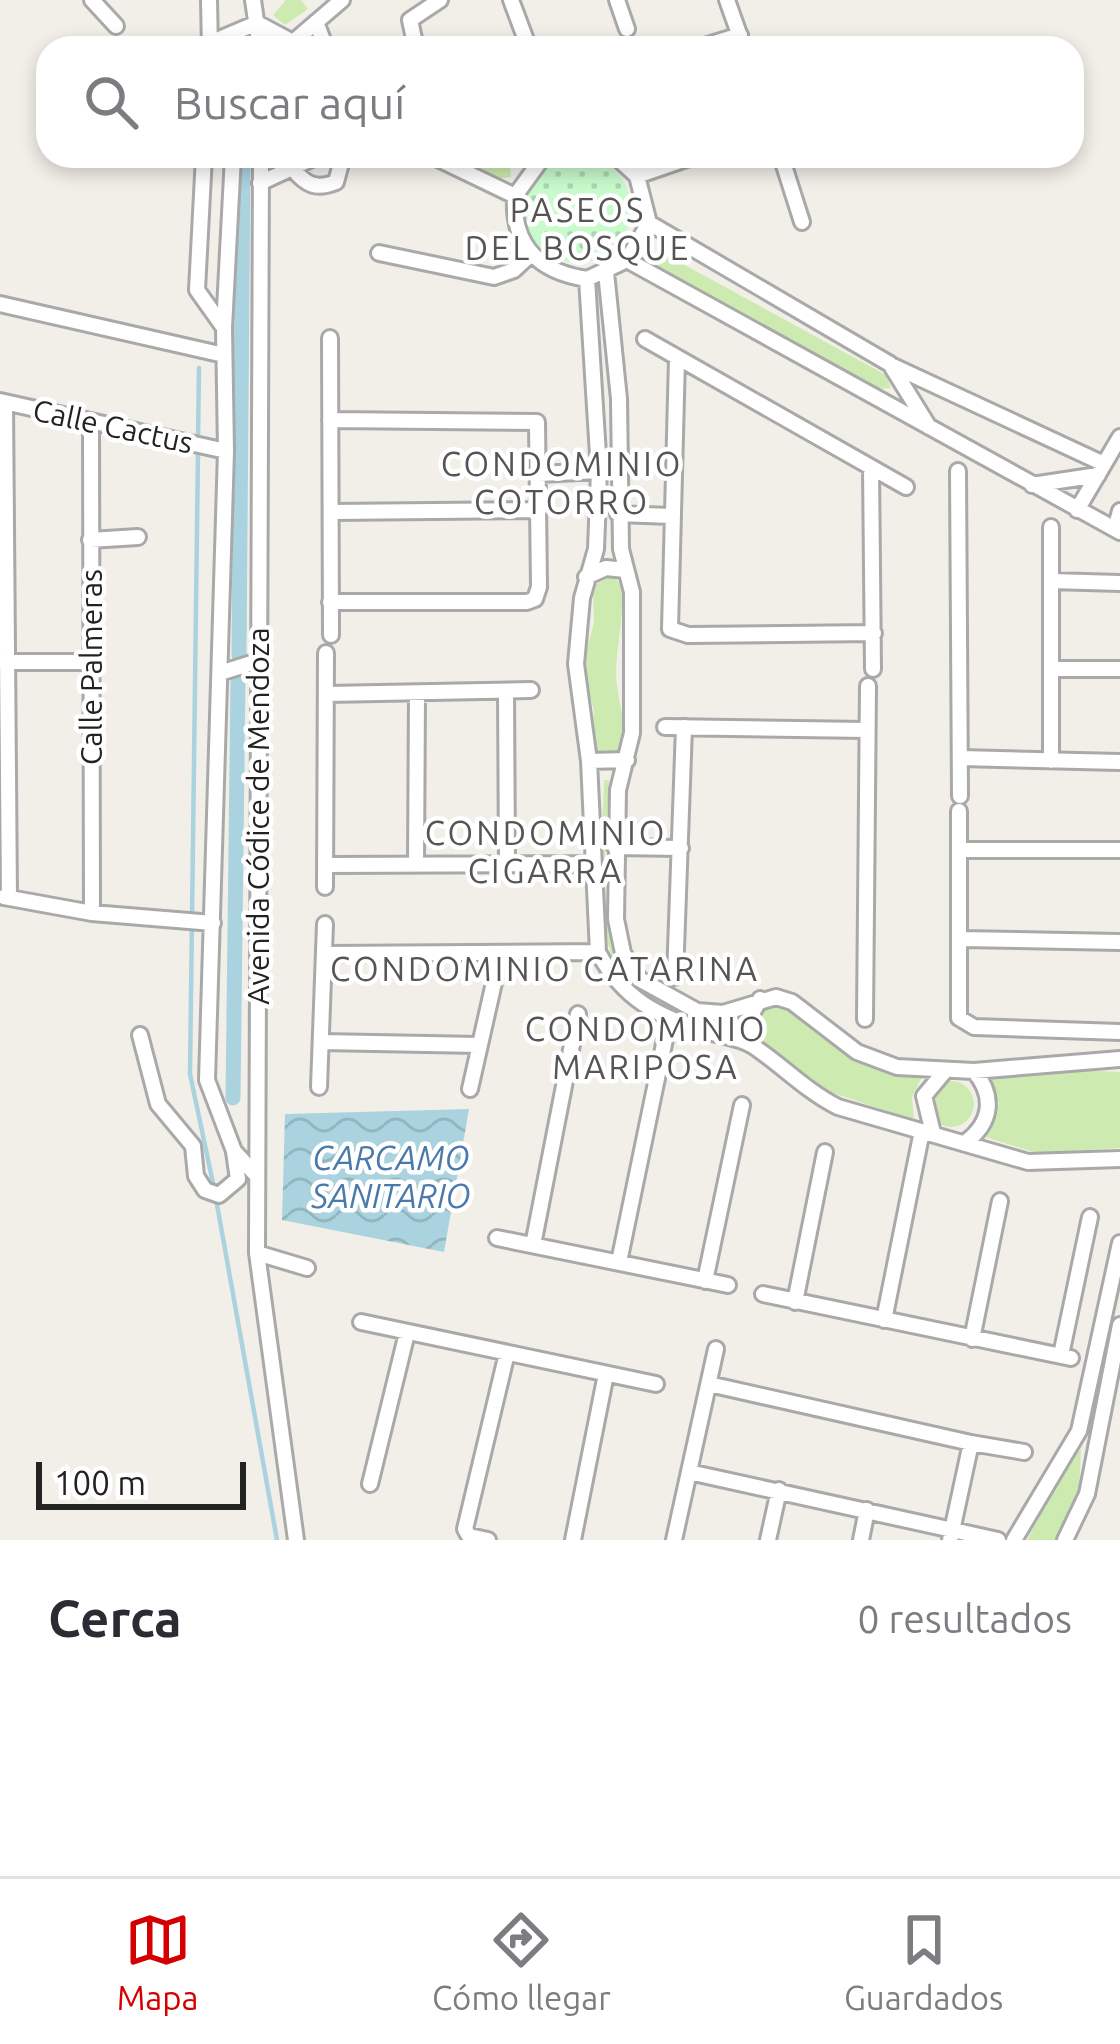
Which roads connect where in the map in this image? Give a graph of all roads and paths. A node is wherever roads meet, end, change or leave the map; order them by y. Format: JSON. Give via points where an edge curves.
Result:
{"nodes":[{"id":1,"x":92,"y":0,"type":"edge"},
{"id":2,"x":209,"y":0,"type":"edge"},
{"id":3,"x":253,"y":0,"type":"edge"},
{"id":4,"x":440,"y":0,"type":"edge"},
{"id":5,"x":511,"y":0,"type":"edge"},
{"id":6,"x":617,"y":0,"type":"edge"},
{"id":7,"x":728,"y":0,"type":"edge"},
{"id":8,"x":334,"y":1,"type":"edge"},
{"id":9,"x":316,"y":22,"type":"junction"},
{"id":10,"x":257,"y":23,"type":"junction"},
{"id":11,"x":116,"y":26,"type":"dead end"},
{"id":12,"x":627,"y":28,"type":"dead end"},
{"id":13,"x":210,"y":36,"type":"edge"},
{"id":14,"x":229,"y":36,"type":"edge"},
{"id":15,"x":259,"y":36,"type":"edge"},
{"id":16,"x":278,"y":36,"type":"edge"},
{"id":17,"x":303,"y":36,"type":"edge"},
{"id":18,"x":321,"y":36,"type":"edge"},
{"id":19,"x":413,"y":36,"type":"edge"},
{"id":20,"x":524,"y":36,"type":"edge"},
{"id":21,"x":740,"y":36,"type":"edge"},
{"id":22,"x":203,"y":168,"type":"edge"},
{"id":23,"x":232,"y":168,"type":"edge"},
{"id":24,"x":261,"y":168,"type":"edge"},
{"id":25,"x":340,"y":168,"type":"edge"},
{"id":26,"x":457,"y":168,"type":"edge"},
{"id":27,"x":528,"y":168,"type":"edge"},
{"id":28,"x":629,"y":168,"type":"edge"},
{"id":29,"x":660,"y":168,"type":"edge"},
{"id":30,"x":786,"y":168,"type":"edge"},
{"id":31,"x":293,"y":169,"type":"joint"},
{"id":32,"x":637,"y":176,"type":"junction"},
{"id":33,"x":260,"y":183,"type":"junction"},
{"id":34,"x":515,"y":196,"type":"junction"},
{"id":35,"x":802,"y":222,"type":"dead end"},
{"id":36,"x":649,"y":223,"type":"junction"},
{"id":37,"x":379,"y":254,"type":"dead end"},
{"id":38,"x":530,"y":255,"type":"junction"},
{"id":39,"x":627,"y":260,"type":"junction"},
{"id":40,"x":606,"y":272,"type":"junction"},
{"id":41,"x":587,"y":279,"type":"junction"},
{"id":42,"x":0,"y":304,"type":"edge"},
{"id":43,"x":224,"y":328,"type":"junction"},
{"id":44,"x":330,"y":338,"type":"dead end"},
{"id":45,"x":645,"y":339,"type":"dead end"},
{"id":46,"x":224,"y":356,"type":"junction"},
{"id":47,"x":677,"y":358,"type":"junction"},
{"id":48,"x":890,"y":364,"type":"junction"},
{"id":49,"x":904,"y":386,"type":"junction"},
{"id":50,"x":878,"y":401,"type":"junction"},
{"id":51,"x":3,"y":402,"type":"edge"},
{"id":52,"x":330,"y":420,"type":"junction"},
{"id":53,"x":91,"y":421,"type":"junction"},
{"id":54,"x":932,"y":431,"type":"junction"},
{"id":55,"x":1120,"y":437,"type":"edge"},
{"id":56,"x":226,"y":451,"type":"junction"},
{"id":57,"x":871,"y":467,"type":"junction"},
{"id":58,"x":1101,"y":469,"type":"junction"},
{"id":59,"x":599,"y":471,"type":"junction"},
{"id":60,"x":958,"y":471,"type":"dead end"},
{"id":61,"x":539,"y":474,"type":"junction"},
{"id":62,"x":1031,"y":485,"type":"junction"},
{"id":63,"x":905,"y":487,"type":"dead end"},
{"id":64,"x":538,"y":510,"type":"junction"},
{"id":65,"x":1077,"y":510,"type":"junction"},
{"id":66,"x":331,"y":512,"type":"junction"},
{"id":67,"x":1120,"y":512,"type":"edge"},
{"id":68,"x":618,"y":514,"type":"junction"},
{"id":69,"x":671,"y":516,"type":"junction"},
{"id":70,"x":1051,"y":527,"type":"dead end"},
{"id":71,"x":1118,"y":530,"type":"edge"},
{"id":72,"x":138,"y":537,"type":"dead end"},
{"id":73,"x":90,"y":540,"type":"junction"},
{"id":74,"x":625,"y":570,"type":"junction"},
{"id":75,"x":586,"y":577,"type":"junction"},
{"id":76,"x":1051,"y":581,"type":"junction"},
{"id":77,"x":1120,"y":583,"type":"edge"},
{"id":78,"x":331,"y":602,"type":"junction"},
{"id":79,"x":874,"y":633,"type":"junction"},
{"id":80,"x":331,"y":635,"type":"dead end"},
{"id":81,"x":326,"y":652,"type":"dead end"},
{"id":82,"x":258,"y":661,"type":"junction"},
{"id":83,"x":4,"y":662,"type":"edge"},
{"id":84,"x":89,"y":662,"type":"junction"},
{"id":85,"x":873,"y":669,"type":"dead end"},
{"id":86,"x":1051,"y":669,"type":"junction"},
{"id":87,"x":1120,"y":669,"type":"edge"},
{"id":88,"x":220,"y":673,"type":"junction"},
{"id":89,"x":868,"y":686,"type":"dead end"},
{"id":90,"x":532,"y":690,"type":"dead end"},
{"id":91,"x":506,"y":691,"type":"junction"},
{"id":92,"x":327,"y":694,"type":"junction"},
{"id":93,"x":418,"y":695,"type":"junction"},
{"id":94,"x":665,"y":727,"type":"dead end"},
{"id":95,"x":684,"y":727,"type":"junction"},
{"id":96,"x":867,"y":730,"type":"junction"},
{"id":97,"x":961,"y":758,"type":"junction"},
{"id":98,"x":627,"y":760,"type":"junction"},
{"id":99,"x":1051,"y":760,"type":"junction"},
{"id":100,"x":589,"y":761,"type":"junction"},
{"id":101,"x":1120,"y":762,"type":"edge"},
{"id":102,"x":615,"y":847,"type":"junction"},
{"id":103,"x":681,"y":848,"type":"junction"},
{"id":104,"x":961,"y":850,"type":"junction"},
{"id":105,"x":1120,"y":850,"type":"edge"},
{"id":106,"x":507,"y":863,"type":"junction"},
{"id":107,"x":416,"y":864,"type":"junction"},
{"id":108,"x":593,"y":864,"type":"junction"},
{"id":109,"x":326,"y":865,"type":"junction"},
{"id":110,"x":326,"y":887,"type":"dead end"},
{"id":111,"x":4,"y":897,"type":"edge"},
{"id":112,"x":92,"y":913,"type":"junction"},
{"id":113,"x":213,"y":923,"type":"junction"},
{"id":114,"x":325,"y":924,"type":"dead end"},
{"id":115,"x":960,"y":939,"type":"junction"},
{"id":116,"x":1120,"y":943,"type":"edge"},
{"id":117,"x":598,"y":952,"type":"junction"},
{"id":118,"x":325,"y":954,"type":"junction"},
{"id":119,"x":500,"y":956,"type":"junction"},
{"id":120,"x":675,"y":977,"type":"dead end"},
{"id":121,"x":760,"y":999,"type":"junction"},
{"id":122,"x":578,"y":1014,"type":"dead end"},
{"id":123,"x":865,"y":1019,"type":"dead end"},
{"id":124,"x":668,"y":1021,"type":"junction"},
{"id":125,"x":1120,"y":1032,"type":"edge"},
{"id":126,"x":140,"y":1035,"type":"dead end"},
{"id":127,"x":321,"y":1042,"type":"junction"},
{"id":128,"x":750,"y":1043,"type":"junction"},
{"id":129,"x":478,"y":1045,"type":"junction"},
{"id":130,"x":1120,"y":1060,"type":"edge"},
{"id":131,"x":974,"y":1070,"type":"junction"},
{"id":132,"x":945,"y":1071,"type":"junction"},
{"id":133,"x":319,"y":1087,"type":"dead end"},
{"id":134,"x":470,"y":1089,"type":"dead end"},
{"id":135,"x":742,"y":1105,"type":"dead end"},
{"id":136,"x":925,"y":1135,"type":"junction"},
{"id":137,"x":965,"y":1142,"type":"junction"},
{"id":138,"x":234,"y":1151,"type":"junction"},
{"id":139,"x":825,"y":1152,"type":"dead end"},
{"id":140,"x":1120,"y":1159,"type":"edge"},
{"id":141,"x":1103,"y":1160,"type":"junction"},
{"id":142,"x":256,"y":1175,"type":"junction"},
{"id":143,"x":1120,"y":1175,"type":"edge"},
{"id":144,"x":1000,"y":1201,"type":"dead end"},
{"id":145,"x":1090,"y":1217,"type":"dead end"},
{"id":146,"x":497,"y":1238,"type":"dead end"},
{"id":147,"x":1120,"y":1244,"type":"edge"},
{"id":148,"x":532,"y":1245,"type":"junction"},
{"id":149,"x":257,"y":1253,"type":"junction"},
{"id":150,"x":619,"y":1262,"type":"junction"},
{"id":151,"x":307,"y":1268,"type":"dead end"},
{"id":152,"x":705,"y":1281,"type":"junction"},
{"id":153,"x":728,"y":1285,"type":"dead end"},
{"id":154,"x":764,"y":1294,"type":"dead end"},
{"id":155,"x":795,"y":1302,"type":"junction"},
{"id":156,"x":884,"y":1320,"type":"junction"},
{"id":157,"x":361,"y":1322,"type":"dead end"},
{"id":158,"x":1120,"y":1325,"type":"edge"},
{"id":159,"x":407,"y":1334,"type":"junction"},
{"id":160,"x":972,"y":1339,"type":"junction"},
{"id":161,"x":716,"y":1349,"type":"dead end"},
{"id":162,"x":506,"y":1353,"type":"junction"},
{"id":163,"x":606,"y":1374,"type":"junction"},
{"id":164,"x":656,"y":1384,"type":"dead end"},
{"id":165,"x":709,"y":1384,"type":"junction"},
{"id":166,"x":1079,"y":1431,"type":"junction"},
{"id":167,"x":1099,"y":1435,"type":"junction"},
{"id":168,"x":971,"y":1443,"type":"junction"},
{"id":169,"x":1024,"y":1452,"type":"dead end"},
{"id":170,"x":688,"y":1472,"type":"junction"},
{"id":171,"x":370,"y":1484,"type":"dead end"},
{"id":172,"x":779,"y":1490,"type":"junction"},
{"id":173,"x":867,"y":1510,"type":"junction"},
{"id":174,"x":951,"y":1534,"type":"edge"},
{"id":175,"x":296,"y":1540,"type":"edge"},
{"id":176,"x":488,"y":1540,"type":"edge"},
{"id":177,"x":573,"y":1540,"type":"edge"},
{"id":178,"x":674,"y":1540,"type":"edge"},
{"id":179,"x":768,"y":1540,"type":"edge"},
{"id":180,"x":861,"y":1540,"type":"edge"},
{"id":181,"x":998,"y":1540,"type":"edge"},
{"id":182,"x":1014,"y":1540,"type":"edge"},
{"id":183,"x":1065,"y":1540,"type":"edge"}],
"edges":[{"from":1,"to":11,"type":"street"},
{"from":2,"to":13,"type":"street"},
{"from":3,"to":10,"type":"street"},
{"from":4,"to":19,"type":"street","via":[[410,20]]},
{"from":5,"to":20,"type":"street"},
{"from":6,"to":12,"type":"street"},
{"from":7,"to":21,"type":"street"},
{"from":8,"to":9,"type":"street"},
{"from":9,"to":17,"type":"street"},
{"from":9,"to":18,"type":"street"},
{"from":10,"to":14,"type":"street"},
{"from":10,"to":15,"type":"street"},
{"from":10,"to":16,"type":"street"},
{"from":22,"to":43,"type":"street","via":[[196,290]]},
{"from":23,"to":43,"type":"street"},
{"from":24,"to":33,"type":"street","name":"Avenida Códice de Mendoza"},
{"from":25,"to":31,"type":"street","via":[[336,182],[322,188]]},
{"from":26,"to":34,"type":"street"},
{"from":27,"to":34,"type":"street"},
{"from":28,"to":32,"type":"street"},
{"from":29,"to":32,"type":"street"},
{"from":30,"to":35,"type":"street"},
{"from":31,"to":33,"type":"street"},
{"from":32,"to":36,"type":"street"},
{"from":33,"to":82,"type":"street","name":"Avenida Códice de Mendoza"},
{"from":34,"to":38,"type":"street","via":[[518,234]]},
{"from":36,"to":39,"type":"street"},
{"from":36,"to":48,"type":"street"},
{"from":37,"to":38,"type":"street","via":[[494,277]]},
{"from":38,"to":41,"type":"street","via":[[561,275]]},
{"from":39,"to":40,"type":"street"},
{"from":39,"to":50,"type":"street"},
{"from":40,"to":41,"type":"street"},
{"from":40,"to":68,"type":"street","via":[[619,399]]},
{"from":41,"to":59,"type":"street"},
{"from":42,"to":46,"type":"street"},
{"from":43,"to":46,"type":"street"},
{"from":44,"to":52,"type":"street"},
{"from":45,"to":47,"type":"street"},
{"from":46,"to":56,"type":"street"},
{"from":47,"to":57,"type":"street"},
{"from":47,"to":69,"type":"street"},
{"from":48,"to":49,"type":"street"},
{"from":48,"to":58,"type":"street"},
{"from":49,"to":50,"type":"street"},
{"from":49,"to":54,"type":"street"},
{"from":50,"to":54,"type":"street"},
{"from":51,"to":53,"type":"street","name":"Calle Cactus"},
{"from":51,"to":83,"type":"street"},
{"from":52,"to":61,"type":"street","via":[[534,421]]},
{"from":52,"to":66,"type":"street"},
{"from":53,"to":56,"type":"street","name":"Calle Cactus"},
{"from":53,"to":73,"type":"street","name":"Calle Palmeras"},
{"from":54,"to":62,"type":"street"},
{"from":55,"to":58,"type":"street"},
{"from":56,"to":88,"type":"street"},
{"from":57,"to":63,"type":"street"},
{"from":57,"to":79,"type":"street"},
{"from":58,"to":62,"type":"street"},
{"from":58,"to":65,"type":"street"},
{"from":59,"to":61,"type":"street"},
{"from":59,"to":75,"type":"street","via":[[596,549]]},
{"from":60,"to":97,"type":"street"},
{"from":61,"to":64,"type":"street"},
{"from":62,"to":65,"type":"street"},
{"from":64,"to":66,"type":"street"},
{"from":64,"to":78,"type":"street","via":[[535,599]]},
{"from":65,"to":71,"type":"street"},
{"from":66,"to":78,"type":"street"},
{"from":67,"to":71,"type":"street"},
{"from":68,"to":69,"type":"street"},
{"from":68,"to":74,"type":"street"},
{"from":69,"to":79,"type":"street","via":[[672,632]]},
{"from":70,"to":76,"type":"street"},
{"from":72,"to":73,"type":"street"},
{"from":73,"to":84,"type":"street","name":"Calle Palmeras"},
{"from":74,"to":75,"type":"street"},
{"from":74,"to":98,"type":"street","via":[[632,592]]},
{"from":75,"to":100,"type":"street","via":[[576,664]]},
{"from":76,"to":77,"type":"street"},
{"from":76,"to":86,"type":"street"},
{"from":78,"to":80,"type":"street"},
{"from":79,"to":85,"type":"street"},
{"from":81,"to":92,"type":"street"},
{"from":82,"to":88,"type":"street"},
{"from":82,"to":142,"type":"street","name":"Avenida Códice de Mendoza"},
{"from":83,"to":84,"type":"street"},
{"from":83,"to":111,"type":"street"},
{"from":84,"to":112,"type":"street","name":"Calle Palmeras"},
{"from":86,"to":87,"type":"street"},
{"from":86,"to":99,"type":"street"},
{"from":88,"to":113,"type":"street"},
{"from":89,"to":96,"type":"street"},
{"from":90,"to":91,"type":"street"},
{"from":91,"to":93,"type":"street"},
{"from":91,"to":106,"type":"street"},
{"from":92,"to":93,"type":"street"},
{"from":92,"to":109,"type":"street"},
{"from":93,"to":107,"type":"street"},
{"from":94,"to":95,"type":"street"},
{"from":95,"to":96,"type":"street"},
{"from":95,"to":103,"type":"street"},
{"from":96,"to":123,"type":"street"},
{"from":97,"to":99,"type":"street"},
{"from":97,"to":104,"type":"street"},
{"from":98,"to":100,"type":"street"},
{"from":98,"to":102,"type":"street"},
{"from":99,"to":101,"type":"street"},
{"from":100,"to":108,"type":"street"},
{"from":102,"to":103,"type":"street"},
{"from":102,"to":121,"type":"street","via":[[616,919],[639,979],[697,1011],[722,1013]]},
{"from":103,"to":120,"type":"street"},
{"from":104,"to":105,"type":"street"},
{"from":104,"to":115,"type":"street"},
{"from":106,"to":107,"type":"street"},
{"from":106,"to":108,"type":"street"},
{"from":107,"to":109,"type":"street"},
{"from":108,"to":117,"type":"street"},
{"from":109,"to":110,"type":"street"},
{"from":111,"to":112,"type":"street"},
{"from":112,"to":113,"type":"street"},
{"from":113,"to":138,"type":"street","via":[[207,1080]]},
{"from":114,"to":118,"type":"street"},
{"from":115,"to":116,"type":"street"},
{"from":115,"to":125,"type":"street","via":[[964,1023]]},
{"from":117,"to":119,"type":"street"},
{"from":117,"to":124,"type":"street","via":[[626,995]]},
{"from":118,"to":119,"type":"street"},
{"from":118,"to":127,"type":"street"},
{"from":119,"to":129,"type":"street"},
{"from":121,"to":128,"type":"street","via":[[746,1032]]},
{"from":121,"to":132,"type":"street","via":[[792,1002],[857,1052],[897,1067]]},
{"from":122,"to":148,"type":"street"},
{"from":124,"to":128,"type":"street"},
{"from":124,"to":150,"type":"street"},
{"from":126,"to":138,"type":"street","via":[[158,1104],[193,1146],[206,1190],[232,1189]]},
{"from":127,"to":129,"type":"street"},
{"from":127,"to":133,"type":"street"},
{"from":128,"to":136,"type":"street","via":[[825,1101]]},
{"from":129,"to":134,"type":"street"},
{"from":130,"to":131,"type":"street"},
{"from":131,"to":132,"type":"street"},
{"from":131,"to":137,"type":"street","via":[[989,1108]]},
{"from":132,"to":136,"type":"street","via":[[923,1096]]},
{"from":135,"to":152,"type":"street"},
{"from":136,"to":137,"type":"street"},
{"from":136,"to":156,"type":"street"},
{"from":137,"to":141,"type":"street","via":[[1028,1162]]},
{"from":138,"to":142,"type":"street"},
{"from":139,"to":155,"type":"street"},
{"from":140,"to":141,"type":"street"},
{"from":141,"to":143,"type":"street"},
{"from":142,"to":149,"type":"street","name":"Avenida Códice de Mendoza"},
{"from":144,"to":160,"type":"street"},
{"from":145,"to":160,"type":"street","via":[[1066,1356]]},
{"from":146,"to":148,"type":"street"},
{"from":147,"to":166,"type":"street"},
{"from":148,"to":150,"type":"street"},
{"from":149,"to":151,"type":"street"},
{"from":149,"to":175,"type":"street","name":"Avenida Códice de Mendoza"},
{"from":150,"to":152,"type":"street"},
{"from":152,"to":153,"type":"street"},
{"from":154,"to":155,"type":"street"},
{"from":155,"to":156,"type":"street"},
{"from":156,"to":160,"type":"street"},
{"from":157,"to":159,"type":"street"},
{"from":158,"to":167,"type":"street"},
{"from":159,"to":162,"type":"street"},
{"from":159,"to":171,"type":"street"},
{"from":161,"to":165,"type":"street"},
{"from":162,"to":163,"type":"street"},
{"from":162,"to":176,"type":"street","via":[[465,1532]]},
{"from":163,"to":164,"type":"street"},
{"from":163,"to":177,"type":"street"},
{"from":165,"to":168,"type":"street"},
{"from":165,"to":170,"type":"street"},
{"from":166,"to":167,"type":"street"},
{"from":166,"to":182,"type":"street"},
{"from":167,"to":183,"type":"street","via":[[1087,1494]]},
{"from":168,"to":169,"type":"street"},
{"from":168,"to":174,"type":"street"},
{"from":170,"to":172,"type":"street"},
{"from":170,"to":178,"type":"street"},
{"from":172,"to":173,"type":"street"},
{"from":172,"to":179,"type":"street"},
{"from":173,"to":174,"type":"street"},
{"from":173,"to":180,"type":"street"},
{"from":174,"to":181,"type":"street"}]}
